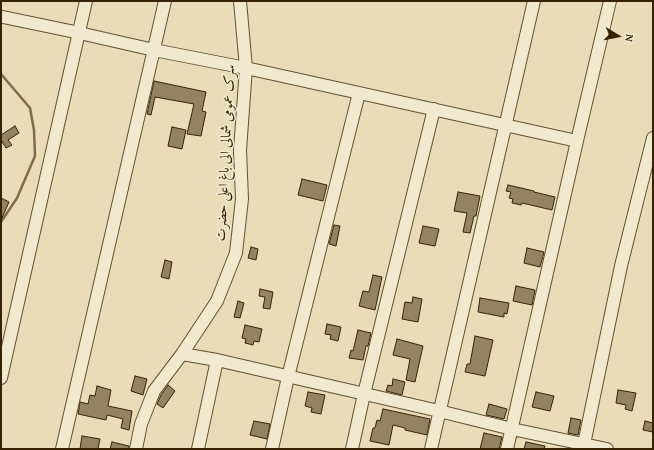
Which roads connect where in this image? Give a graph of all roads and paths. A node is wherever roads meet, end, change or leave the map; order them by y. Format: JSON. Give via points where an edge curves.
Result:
{"nodes":[{"id":1,"x":86,"y":1,"type":"edge"},
{"id":2,"x":165,"y":1,"type":"edge"},
{"id":3,"x":240,"y":1,"type":"edge"},
{"id":4,"x":534,"y":1,"type":"edge"},
{"id":5,"x":610,"y":1,"type":"edge"},
{"id":6,"x":3,"y":17,"type":"dead end"},
{"id":7,"x":79,"y":32,"type":"junction"},
{"id":8,"x":154,"y":50,"type":"junction"},
{"id":9,"x":246,"y":68,"type":"junction"},
{"id":10,"x":358,"y":93,"type":"junction"},
{"id":11,"x":434,"y":109,"type":"junction"},
{"id":12,"x":505,"y":125,"type":"junction"},
{"id":13,"x":653,"y":138,"type":"edge"},
{"id":14,"x":577,"y":141,"type":"junction"},
{"id":15,"x":182,"y":354,"type":"junction"},
{"id":16,"x":217,"y":360,"type":"junction"},
{"id":17,"x":288,"y":376,"type":"junction"},
{"id":18,"x":1,"y":378,"type":"edge"},
{"id":19,"x":364,"y":394,"type":"junction"},
{"id":20,"x":439,"y":411,"type":"junction"},
{"id":21,"x":512,"y":429,"type":"junction"},
{"id":22,"x":583,"y":446,"type":"edge"},
{"id":23,"x":62,"y":449,"type":"edge"},
{"id":24,"x":136,"y":449,"type":"edge"},
{"id":25,"x":198,"y":449,"type":"edge"},
{"id":26,"x":272,"y":449,"type":"edge"},
{"id":27,"x":352,"y":449,"type":"edge"},
{"id":28,"x":430,"y":449,"type":"edge"},
{"id":29,"x":507,"y":449,"type":"edge"},
{"id":30,"x":607,"y":449,"type":"edge"}],
"edges":[{"from":1,"to":7,"type":"street"},
{"from":2,"to":8,"type":"street"},
{"from":3,"to":9,"type":"street","name":"سرک عمومی شمالی الی باغ اعلی حضرت"},
{"from":4,"to":12,"type":"street"},
{"from":5,"to":14,"type":"street"},
{"from":6,"to":7,"type":"street"},
{"from":7,"to":8,"type":"street"},
{"from":7,"to":18,"type":"street"},
{"from":8,"to":9,"type":"street"},
{"from":8,"to":23,"type":"street"},
{"from":9,"to":10,"type":"street"},
{"from":9,"to":15,"type":"street","name":"سرک عمومی شمالی الی باغ اعلی حضرت","via":[[240,150],[242,199],[236,253],[217,301]]},
{"from":10,"to":11,"type":"street"},
{"from":10,"to":17,"type":"street"},
{"from":11,"to":12,"type":"street"},
{"from":11,"to":19,"type":"street"},
{"from":12,"to":14,"type":"street"},
{"from":12,"to":20,"type":"street"},
{"from":13,"to":22,"type":"street","via":[[621,266]]},
{"from":14,"to":21,"type":"street"},
{"from":15,"to":16,"type":"street"},
{"from":15,"to":24,"type":"street","name":"سرک عمومی شمالی الی باغ اعلی حضرت","via":[[154,391],[141,424]]},
{"from":16,"to":17,"type":"street"},
{"from":16,"to":25,"type":"street"},
{"from":17,"to":19,"type":"street"},
{"from":17,"to":26,"type":"street"},
{"from":19,"to":20,"type":"street"},
{"from":19,"to":27,"type":"street"},
{"from":20,"to":21,"type":"street"},
{"from":20,"to":28,"type":"street"},
{"from":21,"to":22,"type":"street"},
{"from":21,"to":29,"type":"street"},
{"from":22,"to":30,"type":"street"}]}
